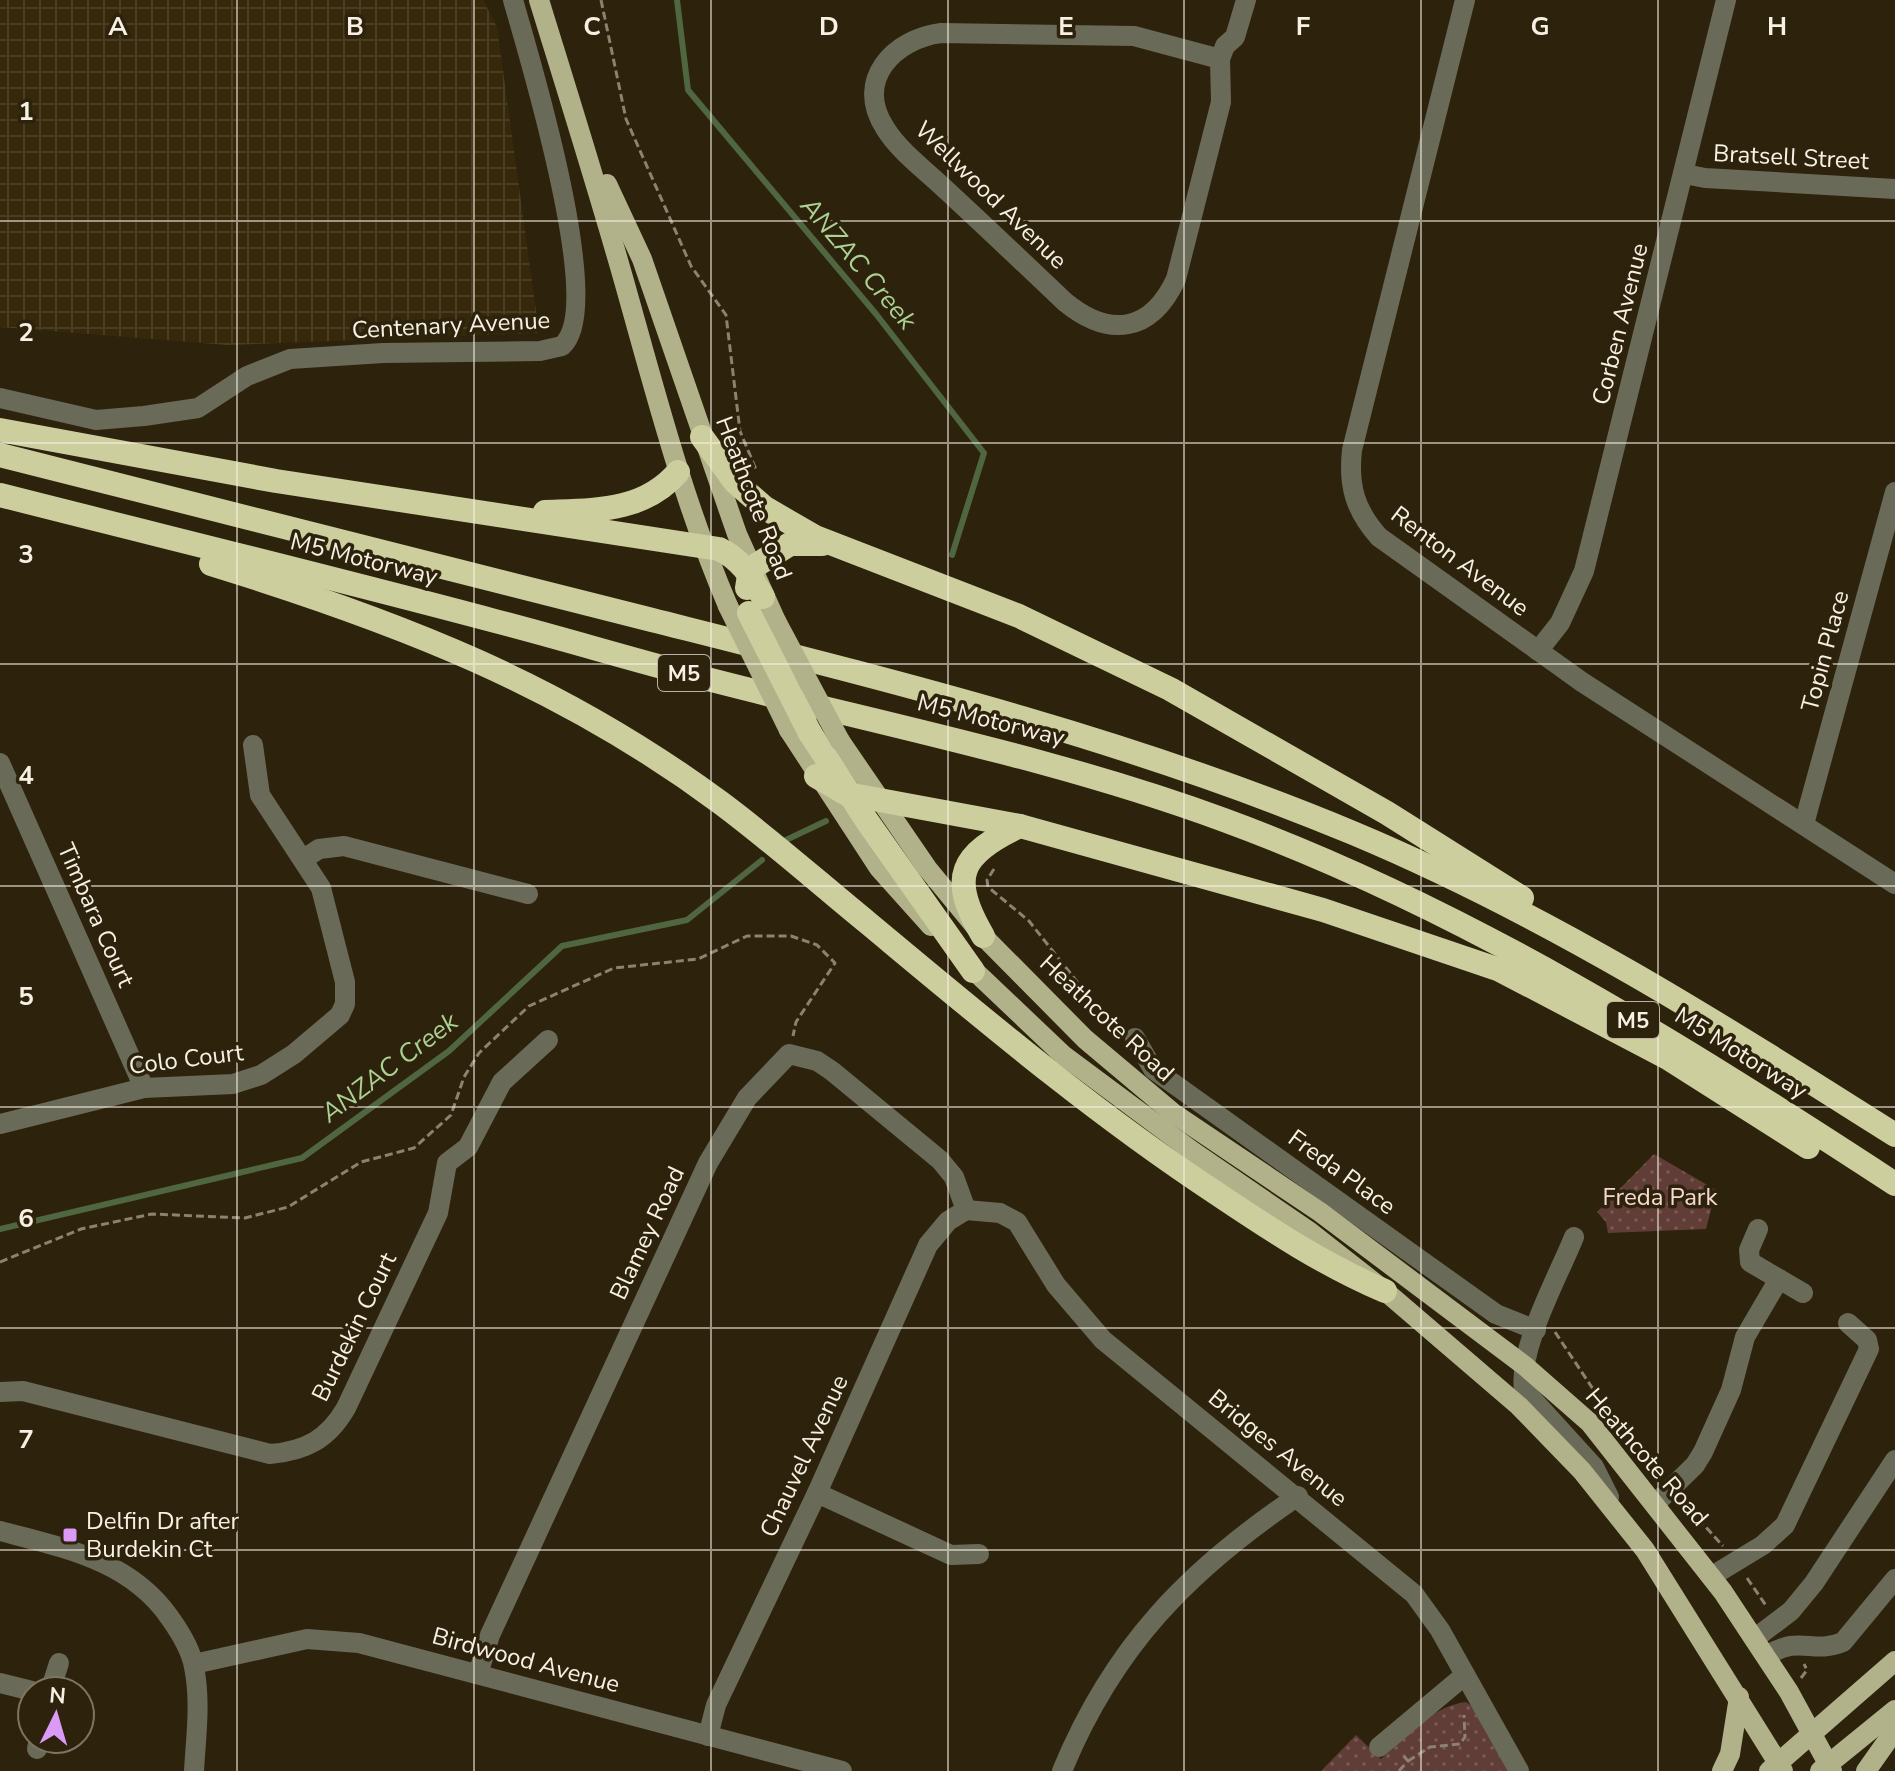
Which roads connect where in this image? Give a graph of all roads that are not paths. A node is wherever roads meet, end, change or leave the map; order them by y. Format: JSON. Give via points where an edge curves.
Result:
{"nodes":[{"id":1,"x":513,"y":0,"type":"edge"},
{"id":2,"x":539,"y":0,"type":"edge"},
{"id":3,"x":1246,"y":0,"type":"edge"},
{"id":4,"x":1465,"y":0,"type":"edge"},
{"id":5,"x":1726,"y":0,"type":"edge"},
{"id":6,"x":1220,"y":59,"type":"junction"},
{"id":7,"x":580,"y":126,"type":"junction"},
{"id":8,"x":1685,"y":174,"type":"junction"},
{"id":9,"x":1895,"y":189,"type":"edge"},
{"id":10,"x":0,"y":398,"type":"edge"},
{"id":11,"x":0,"y":430,"type":"edge"},
{"id":12,"x":702,"y":437,"type":"junction"},
{"id":13,"x":0,"y":455,"type":"edge"},
{"id":14,"x":678,"y":472,"type":"junction"},
{"id":15,"x":1895,"y":492,"type":"edge"},
{"id":16,"x":0,"y":497,"type":"edge"},
{"id":17,"x":491,"y":513,"type":"junction"},
{"id":18,"x":703,"y":546,"type":"junction"},
{"id":19,"x":844,"y":547,"type":"junction"},
{"id":20,"x":749,"y":570,"type":"junction"},
{"id":21,"x":747,"y":605,"type":"junction"},
{"id":22,"x":1538,"y":651,"type":"junction"},
{"id":23,"x":800,"y":732,"type":"junction"},
{"id":24,"x":253,"y":745,"type":"dead end"},
{"id":25,"x":0,"y":763,"type":"edge"},
{"id":26,"x":816,"y":776,"type":"junction"},
{"id":27,"x":849,"y":794,"type":"junction"},
{"id":28,"x":879,"y":801,"type":"junction"},
{"id":29,"x":1804,"y":824,"type":"junction"},
{"id":30,"x":1020,"y":826,"type":"junction"},
{"id":31,"x":305,"y":858,"type":"junction"},
{"id":32,"x":1895,"y":884,"type":"edge"},
{"id":33,"x":528,"y":894,"type":"dead end"},
{"id":34,"x":983,"y":936,"type":"junction"},
{"id":35,"x":973,"y":971,"type":"junction"},
{"id":36,"x":1713,"y":1019,"type":"junction"},
{"id":37,"x":1135,"y":1038,"type":"road end"},
{"id":38,"x":548,"y":1040,"type":"dead end"},
{"id":39,"x":144,"y":1088,"type":"junction"},
{"id":40,"x":0,"y":1124,"type":"edge"},
{"id":41,"x":1895,"y":1135,"type":"edge"},
{"id":42,"x":1895,"y":1184,"type":"edge"},
{"id":43,"x":1895,"y":1193,"type":"edge"},
{"id":44,"x":966,"y":1210,"type":"junction"},
{"id":45,"x":1758,"y":1229,"type":"dead end"},
{"id":46,"x":1574,"y":1237,"type":"dead end"},
{"id":47,"x":1779,"y":1279,"type":"junction"},
{"id":48,"x":1385,"y":1291,"type":"junction"},
{"id":49,"x":1803,"y":1293,"type":"dead end"},
{"id":50,"x":1848,"y":1323,"type":"dead end"},
{"id":51,"x":1536,"y":1330,"type":"junction"},
{"id":52,"x":1525,"y":1366,"type":"junction"},
{"id":53,"x":0,"y":1392,"type":"edge"},
{"id":54,"x":1895,"y":1460,"type":"edge"},
{"id":55,"x":817,"y":1493,"type":"junction"},
{"id":56,"x":1298,"y":1496,"type":"junction"},
{"id":57,"x":1655,"y":1504,"type":"junction"},
{"id":58,"x":1623,"y":1523,"type":"junction"},
{"id":59,"x":0,"y":1531,"type":"edge"},
{"id":60,"x":979,"y":1554,"type":"dead end"},
{"id":61,"x":1712,"y":1576,"type":"junction"},
{"id":62,"x":1895,"y":1579,"type":"edge"},
{"id":63,"x":1754,"y":1639,"type":"junction"},
{"id":64,"x":1766,"y":1656,"type":"junction"},
{"id":65,"x":1895,"y":1661,"type":"edge"},
{"id":66,"x":59,"y":1663,"type":"dead end"},
{"id":67,"x":194,"y":1664,"type":"junction"},
{"id":68,"x":478,"y":1674,"type":"junction"},
{"id":69,"x":55,"y":1675,"type":"edge"},
{"id":70,"x":1470,"y":1683,"type":"junction"},
{"id":71,"x":1739,"y":1697,"type":"junction"},
{"id":72,"x":1895,"y":1710,"type":"edge"},
{"id":73,"x":1895,"y":1730,"type":"edge"},
{"id":74,"x":1811,"y":1732,"type":"junction"},
{"id":75,"x":708,"y":1736,"type":"junction"},
{"id":76,"x":1379,"y":1747,"type":"dead end"},
{"id":77,"x":1776,"y":1768,"type":"edge"},
{"id":78,"x":1827,"y":1769,"type":"edge"},
{"id":79,"x":194,"y":1771,"type":"edge"},
{"id":80,"x":840,"y":1771,"type":"edge"},
{"id":81,"x":1062,"y":1771,"type":"edge"},
{"id":82,"x":1519,"y":1771,"type":"edge"},
{"id":83,"x":1722,"y":1771,"type":"edge"},
{"id":84,"x":1866,"y":1771,"type":"edge"}],
"edges":[{"from":1,"to":10,"type":"street","name":"Centenary Avenue","via":[[544,111],[577,271],[569,341],[540,351],[290,359],[247,376],[198,408],[144,416],[96,420]]},
{"from":2,"to":7,"type":"main road","name":"Heathcote Road"},
{"from":3,"to":6,"type":"street","name":"Wellwood Avenue","via":[[1235,37]]},
{"from":4,"to":22,"type":"street","name":"Renton Avenue","via":[[1349,475],[1363,518],[1379,537]]},
{"from":5,"to":8,"type":"street","name":"Corben Avenue"},
{"from":6,"to":6,"type":"street","name":"Wellwood Avenue","via":[[1221,102],[1176,279],[1162,306],[1126,325],[1093,322],[1065,302],[908,154],[884,127],[877,109],[879,73],[887,58],[919,36],[1134,36]]},
{"from":7,"to":12,"type":"main road","name":"Heathcote Road","via":[[642,259]]},
{"from":7,"to":14,"type":"main road","name":"Heathcote Road"},
{"from":8,"to":9,"type":"street","name":"Bratsell Street"},
{"from":8,"to":22,"type":"street","name":"Corben Avenue","via":[[1584,571],[1560,623]]},
{"from":11,"to":17,"type":"highway","via":[[276,481]]},
{"from":12,"to":19,"type":"highway","via":[[735,482],[765,508]]},
{"from":12,"to":20,"type":"main road","name":"Heathcote Road"},
{"from":13,"to":36,"type":"highway","name":"M5 Motorway","number":"M5","via":[[1057,726],[1355,834],[1482,894]]},
{"from":14,"to":17,"type":"highway","via":[[664,489],[641,501],[577,511]]},
{"from":14,"to":18,"type":"main road","name":"Heathcote Road"},
{"from":15,"to":29,"type":"street","name":"Topin Place"},
{"from":16,"to":42,"type":"highway","name":"M5 Motorway","number":"M5","via":[[1064,767],[1225,820],[1501,944],[1718,1068]]},
{"from":16,"to":48,"type":"highway","via":[[311,595],[434,640],[599,721],[732,812],[1119,1126],[1332,1269]]},
{"from":17,"to":18,"type":"highway"},
{"from":18,"to":20,"type":"highway","via":[[731,555]]},
{"from":18,"to":21,"type":"main road","name":"Heathcote Road"},
{"from":19,"to":20,"type":"highway","via":[[790,544]]},
{"from":19,"to":36,"type":"highway","via":[[1019,616],[1184,697],[1387,813]]},
{"from":20,"to":21,"type":"highway"},
{"from":21,"to":23,"type":"highway","bridge":true},
{"from":21,"to":28,"type":"main road","name":"Heathcote Road","bridge":true,"via":[[776,621],[840,741]]},
{"from":22,"to":29,"type":"street","name":"Renton Avenue"},
{"from":23,"to":26,"type":"main road","name":"Heathcote Road"},
{"from":23,"to":27,"type":"highway"},
{"from":24,"to":31,"type":"street","name":"Colo Court","via":[[260,795]]},
{"from":25,"to":39,"type":"street","name":"Timbara Court"},
{"from":26,"to":27,"type":"highway"},
{"from":26,"to":35,"type":"main road","name":"Heathcote Road","via":[[879,868]]},
{"from":27,"to":28,"type":"highway"},
{"from":27,"to":35,"type":"highway"},
{"from":28,"to":30,"type":"highway"},
{"from":28,"to":34,"type":"main road","name":"Heathcote Road"},
{"from":29,"to":32,"type":"street","name":"Renton Avenue"},
{"from":30,"to":34,"type":"highway","via":[[987,841],[971,857],[963,895]]},
{"from":30,"to":43,"type":"highway","via":[[1323,910],[1500,970],[1668,1058],[1836,1164]]},
{"from":31,"to":33,"type":"street","via":[[319,849],[344,846]]},
{"from":31,"to":39,"type":"street","name":"Colo Court","via":[[321,888],[345,982],[340,1015],[261,1075],[233,1084]]},
{"from":34,"to":52,"type":"main road","name":"Heathcote Road","via":[[1085,1039],[1173,1113],[1320,1212]]},
{"from":35,"to":48,"type":"main road","name":"Heathcote Road","via":[[1063,1055]]},
{"from":36,"to":41,"type":"highway","name":"M5 Motorway","number":"M5"},
{"from":37,"to":51,"type":"street","name":"Freda Place","via":[[1153,1069],[1496,1314]]},
{"from":38,"to":53,"type":"street","name":"Burdekin Court","via":[[502,1082],[468,1147],[447,1163],[438,1213],[346,1408],[334,1428],[315,1442],[296,1452],[270,1454],[23,1391]]},
{"from":39,"to":40,"type":"street","name":"Colo Court"},
{"from":44,"to":55,"type":"street","name":"Chauvel Avenue","via":[[948,1221],[928,1245]]},
{"from":44,"to":56,"type":"street","name":"Bridges Avenue","via":[[1000,1213],[1017,1222],[1056,1285],[1103,1340]]},
{"from":44,"to":68,"type":"street","name":"Blamey Road","via":[[954,1177],[940,1160],[832,1071],[789,1054],[747,1098],[708,1163],[490,1635]]},
{"from":45,"to":47,"type":"street","via":[[1750,1262]]},
{"from":46,"to":51,"type":"street"},
{"from":47,"to":49,"type":"street"},
{"from":47,"to":57,"type":"street","via":[[1745,1337],[1731,1390],[1703,1452]]},
{"from":48,"to":58,"type":"main road","name":"Heathcote Road","via":[[1519,1406]]},
{"from":50,"to":61,"type":"street","via":[[1867,1340],[1869,1349],[1785,1525]]},
{"from":51,"to":52,"type":"street"},
{"from":52,"to":57,"type":"main road","name":"Heathcote Road","via":[[1590,1423]]},
{"from":52,"to":58,"type":"street","via":[[1524,1390],[1594,1467]]},
{"from":54,"to":63,"type":"street","via":[[1814,1583],[1791,1611]]},
{"from":55,"to":60,"type":"street","via":[[951,1555]]},
{"from":55,"to":75,"type":"street","name":"Chauvel Avenue","via":[[716,1705]]},
{"from":56,"to":70,"type":"street","name":"Bridges Avenue","via":[[1414,1594]]},
{"from":56,"to":81,"type":"street","via":[[1237,1537],[1164,1605],[1110,1677]]},
{"from":57,"to":61,"type":"main road","name":"Heathcote Road"},
{"from":58,"to":71,"type":"main road","name":"Heathcote Road"},
{"from":59,"to":67,"type":"street","via":[[89,1555],[115,1568],[162,1606]]},
{"from":61,"to":63,"type":"main road","name":"Heathcote Road"},
{"from":62,"to":64,"type":"street","via":[[1843,1642],[1785,1644]]},
{"from":63,"to":64,"type":"main road","name":"Heathcote Road"},
{"from":64,"to":74,"type":"main road","name":"Heathcote Road"},
{"from":65,"to":74,"type":"main road"},
{"from":66,"to":69,"type":"street"},
{"from":67,"to":68,"type":"street","name":"Birdwood Avenue","via":[[307,1639],[331,1639]]},
{"from":67,"to":79,"type":"street"},
{"from":68,"to":75,"type":"street","name":"Birdwood Avenue"},
{"from":70,"to":76,"type":"street"},
{"from":70,"to":82,"type":"street","name":"Bridges Avenue"},
{"from":71,"to":77,"type":"main road","name":"Heathcote Road"},
{"from":71,"to":83,"type":"main road"},
{"from":72,"to":78,"type":"main road"},
{"from":73,"to":84,"type":"main road"},
{"from":74,"to":77,"type":"main road"},
{"from":74,"to":78,"type":"main road","name":"Heathcote Road"},
{"from":75,"to":80,"type":"street","name":"Birdwood Avenue"}]}
